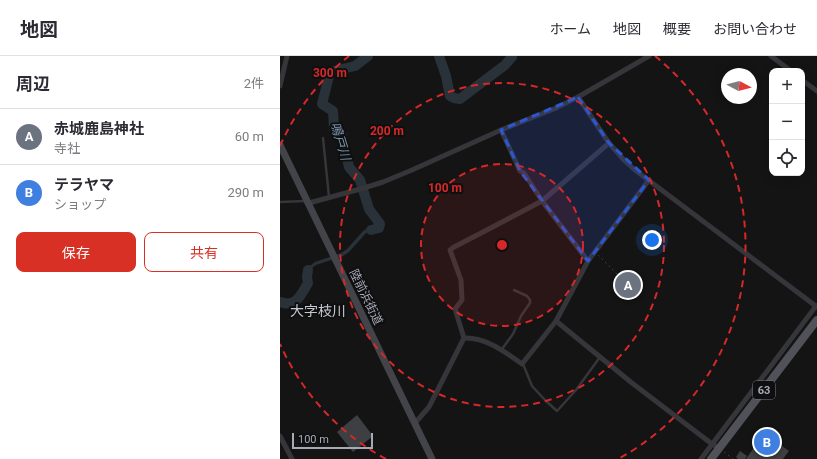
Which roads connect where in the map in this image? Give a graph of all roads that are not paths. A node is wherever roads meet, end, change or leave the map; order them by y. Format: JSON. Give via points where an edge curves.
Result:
{"nodes":[{"id":1,"x":287,"y":56,"type":"edge"},
{"id":2,"x":649,"y":56,"type":"edge"},
{"id":3,"x":771,"y":56,"type":"edge"},
{"id":4,"x":787,"y":68,"type":"edge"},
{"id":5,"x":805,"y":82,"type":"edge"},
{"id":6,"x":280,"y":86,"type":"edge"},
{"id":7,"x":817,"y":91,"type":"edge"},
{"id":8,"x":578,"y":98,"type":"junction"},
{"id":9,"x":501,"y":130,"type":"junction"},
{"id":10,"x":323,"y":138,"type":"dead end"},
{"id":11,"x":608,"y":143,"type":"junction"},
{"id":12,"x":280,"y":145,"type":"edge"},
{"id":13,"x":649,"y":180,"type":"junction"},
{"id":14,"x":329,"y":198,"type":"junction"},
{"id":15,"x":542,"y":201,"type":"junction"},
{"id":16,"x":280,"y":202,"type":"edge"},
{"id":17,"x":308,"y":202,"type":"junction"},
{"id":18,"x":588,"y":261,"type":"junction"},
{"id":19,"x":514,"y":290,"type":"dead end"},
{"id":20,"x":816,"y":306,"type":"edge"},
{"id":21,"x":556,"y":320,"type":"junction"},
{"id":22,"x":817,"y":320,"type":"edge"},
{"id":23,"x":464,"y":338,"type":"junction"},
{"id":24,"x":502,"y":350,"type":"junction"},
{"id":25,"x":600,"y":357,"type":"junction"},
{"id":26,"x":522,"y":364,"type":"junction"},
{"id":27,"x":415,"y":423,"type":"junction"},
{"id":28,"x":280,"y":436,"type":"edge"},
{"id":29,"x":716,"y":446,"type":"junction"},
{"id":30,"x":292,"y":459,"type":"edge"},
{"id":31,"x":431,"y":459,"type":"edge"},
{"id":32,"x":701,"y":459,"type":"edge"},
{"id":33,"x":711,"y":459,"type":"edge"}],
"edges":[{"from":1,"to":6,"type":"street"},
{"from":2,"to":8,"type":"street"},
{"from":3,"to":4,"type":"street"},
{"from":5,"to":7,"type":"street"},
{"from":8,"to":9,"type":"street"},
{"from":8,"to":11,"type":"street"},
{"from":9,"to":14,"type":"street","via":[[383,182]]},
{"from":9,"to":15,"type":"street","via":[[520,170]]},
{"from":10,"to":14,"type":"lane"},
{"from":11,"to":13,"type":"street"},
{"from":11,"to":15,"type":"street"},
{"from":12,"to":17,"type":"main road","name":"陸前浜街道"},
{"from":13,"to":18,"type":"street"},
{"from":13,"to":20,"type":"street"},
{"from":14,"to":17,"type":"street"},
{"from":15,"to":18,"type":"street"},
{"from":15,"to":23,"type":"street","via":[[450,250],[460,280],[462,300],[455,309]]},
{"from":16,"to":17,"type":"lane"},
{"from":17,"to":27,"type":"main road","name":"陸前浜街道"},
{"from":18,"to":21,"type":"street"},
{"from":19,"to":24,"type":"lane","via":[[527,296],[530,303]]},
{"from":20,"to":29,"type":"street"},
{"from":21,"to":25,"type":"street"},
{"from":21,"to":26,"type":"street"},
{"from":22,"to":29,"type":"main road","number":"63"},
{"from":23,"to":24,"type":"street","via":[[482,340]]},
{"from":23,"to":27,"type":"street","via":[[429,407]]},
{"from":24,"to":26,"type":"street"},
{"from":25,"to":26,"type":"lane","via":[[557,411],[532,386]]},
{"from":25,"to":29,"type":"street"},
{"from":27,"to":31,"type":"main road","name":"陸前浜街道"},
{"from":28,"to":30,"type":"street"},
{"from":29,"to":32,"type":"street"},
{"from":29,"to":33,"type":"main road","number":"63"}]}
